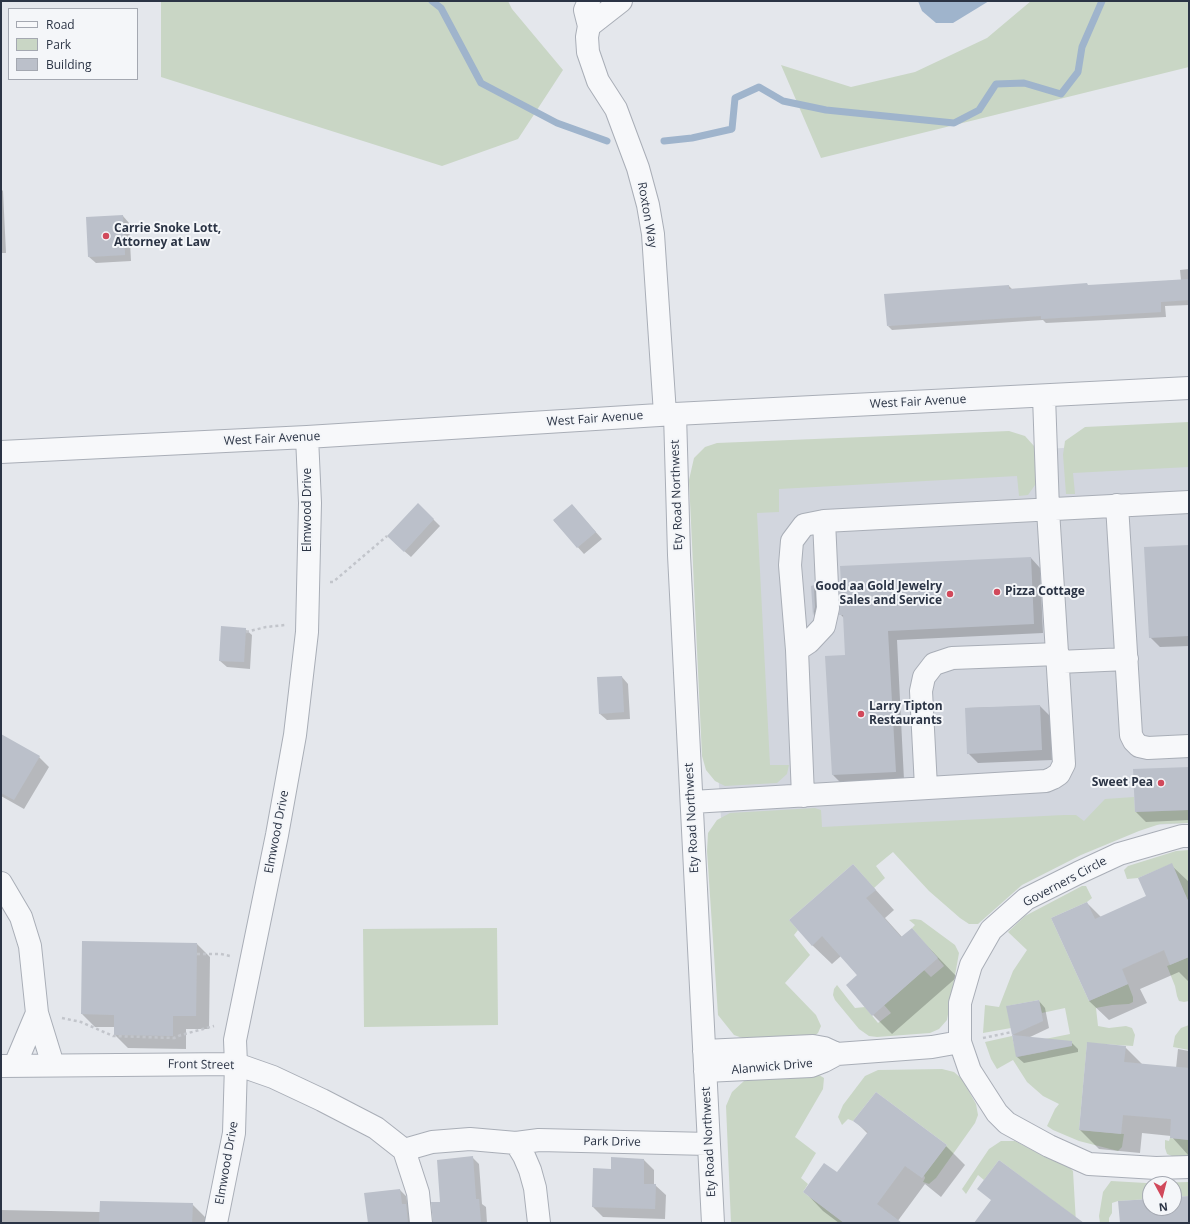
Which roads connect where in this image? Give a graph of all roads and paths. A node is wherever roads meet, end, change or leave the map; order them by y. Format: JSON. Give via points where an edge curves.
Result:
{"nodes":[{"id":1,"x":589,"y":1,"type":"edge"},
{"id":2,"x":621,"y":1,"type":"edge"},
{"id":3,"x":589,"y":26,"type":"junction"},
{"id":4,"x":1189,"y":388,"type":"edge"},
{"id":5,"x":1044,"y":396,"type":"junction"},
{"id":6,"x":670,"y":414,"type":"junction"},
{"id":7,"x":307,"y":437,"type":"junction"},
{"id":8,"x":1,"y":452,"type":"edge"},
{"id":9,"x":1189,"y":502,"type":"edge"},
{"id":10,"x":1117,"y":505,"type":"junction"},
{"id":11,"x":1048,"y":510,"type":"junction"},
{"id":12,"x":824,"y":520,"type":"junction"},
{"id":13,"x":387,"y":536,"type":"dead end"},
{"id":14,"x":333,"y":582,"type":"dead end"},
{"id":15,"x":266,"y":627,"type":"dead end"},
{"id":16,"x":246,"y":632,"type":"dead end"},
{"id":17,"x":797,"y":650,"type":"junction"},
{"id":18,"x":1058,"y":658,"type":"junction"},
{"id":19,"x":1127,"y":660,"type":"junction"},
{"id":20,"x":1189,"y":746,"type":"edge"},
{"id":21,"x":926,"y":787,"type":"junction"},
{"id":22,"x":803,"y":796,"type":"junction"},
{"id":23,"x":692,"y":802,"type":"junction"},
{"id":24,"x":1189,"y":836,"type":"edge"},
{"id":25,"x":1,"y":883,"type":"edge"},
{"id":26,"x":197,"y":954,"type":"dead end"},
{"id":27,"x":221,"y":954,"type":"dead end"},
{"id":28,"x":37,"y":1013,"type":"junction"},
{"id":29,"x":81,"y":1022,"type":"dead end"},
{"id":30,"x":217,"y":1026,"type":"dead end"},
{"id":31,"x":1012,"y":1032,"type":"dead end"},
{"id":32,"x":960,"y":1042,"type":"junction"},
{"id":33,"x":705,"y":1061,"type":"junction"},
{"id":34,"x":236,"y":1064,"type":"junction"},
{"id":35,"x":53,"y":1065,"type":"junction"},
{"id":36,"x":8,"y":1066,"type":"edge"},
{"id":37,"x":516,"y":1143,"type":"junction"},
{"id":38,"x":708,"y":1144,"type":"junction"},
{"id":39,"x":404,"y":1150,"type":"junction"},
{"id":40,"x":1189,"y":1167,"type":"edge"},
{"id":41,"x":537,"y":1221,"type":"edge"},
{"id":42,"x":216,"y":1223,"type":"edge"},
{"id":43,"x":421,"y":1223,"type":"edge"},
{"id":44,"x":713,"y":1223,"type":"edge"}],
"edges":[{"from":1,"to":3,"type":"street","name":"Roxton Way","via":[[585,10]]},
{"from":2,"to":3,"type":"street"},
{"from":3,"to":6,"type":"street","name":"Roxton Way","via":[[588,52],[598,80],[616,108],[638,168],[648,205]]},
{"from":4,"to":5,"type":"street","name":"West Fair Avenue"},
{"from":5,"to":6,"type":"street","name":"West Fair Avenue"},
{"from":5,"to":11,"type":"street"},
{"from":6,"to":7,"type":"street","name":"West Fair Avenue"},
{"from":6,"to":23,"type":"street","name":"Ety Road Northwest"},
{"from":7,"to":8,"type":"street","name":"West Fair Avenue"},
{"from":7,"to":34,"type":"street","name":"Elmwood Drive","via":[[310,503],[307,632],[293,742],[277,835],[235,1040]]},
{"from":9,"to":10,"type":"street"},
{"from":10,"to":11,"type":"street"},
{"from":10,"to":19,"type":"street"},
{"from":11,"to":12,"type":"street"},
{"from":11,"to":18,"type":"street"},
{"from":12,"to":17,"type":"street","via":[[828,608],[824,626]]},
{"from":12,"to":17,"type":"street","via":[[804,525],[792,541],[790,565]]},
{"from":13,"to":14,"type":"path"},
{"from":15,"to":16,"type":"path"},
{"from":17,"to":22,"type":"street"},
{"from":18,"to":19,"type":"street"},
{"from":18,"to":21,"type":"street","via":[[972,657],[952,658],[934,664],[924,677],[921,691]]},
{"from":18,"to":21,"type":"street","via":[[1064,764],[1059,774],[1046,780]]},
{"from":19,"to":20,"type":"street","via":[[1134,742],[1148,748]]},
{"from":21,"to":22,"type":"street"},
{"from":22,"to":23,"type":"street"},
{"from":23,"to":33,"type":"street","name":"Ety Road Northwest"},
{"from":24,"to":32,"type":"street","name":"Governers Circle","via":[[1120,854],[1078,873],[1026,900],[991,930],[971,965],[960,1003]]},
{"from":25,"to":28,"type":"street","via":[[20,917],[28,941]]},
{"from":26,"to":27,"type":"path"},
{"from":28,"to":35,"type":"street"},
{"from":28,"to":36,"type":"street"},
{"from":29,"to":30,"type":"path","via":[[113,1036],[174,1038]]},
{"from":31,"to":32,"type":"path"},
{"from":32,"to":33,"type":"street","name":"Alanwick Drive","via":[[932,1047],[837,1054],[812,1046]]},
{"from":32,"to":40,"type":"street","name":"Governers Circle","via":[[970,1071],[997,1113],[1007,1123],[1043,1143],[1089,1164]]},
{"from":33,"to":38,"type":"street","name":"Ety Road Northwest"},
{"from":34,"to":35,"type":"street","name":"Front Street"},
{"from":34,"to":39,"type":"street","name":"Front Street","via":[[273,1077],[322,1100],[376,1128]]},
{"from":34,"to":42,"type":"street","name":"Elmwood Drive","via":[[234,1133]]},
{"from":35,"to":36,"type":"street","name":"Front Street"},
{"from":37,"to":38,"type":"street","name":"Park Drive","via":[[539,1140]]},
{"from":37,"to":39,"type":"street","name":"Park Drive","via":[[470,1139],[432,1142]]},
{"from":37,"to":41,"type":"street","via":[[530,1170],[535,1188]]},
{"from":38,"to":44,"type":"street","name":"Ety Road Northwest"},
{"from":39,"to":43,"type":"street","via":[[418,1193]]}]}
